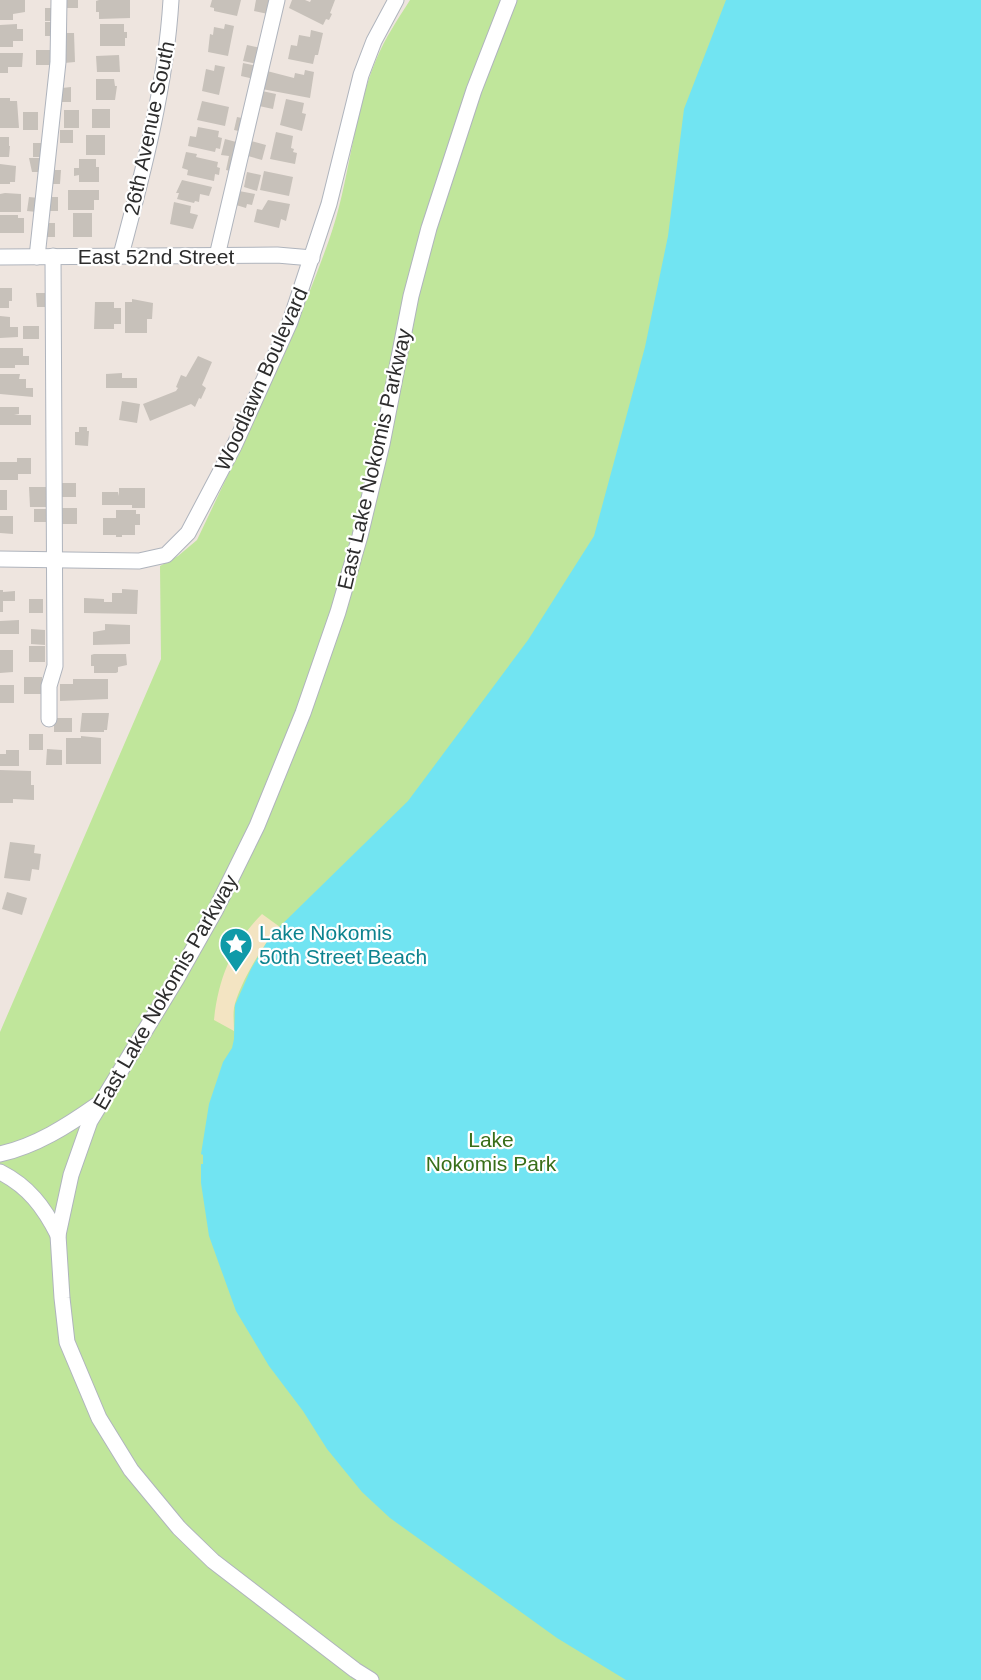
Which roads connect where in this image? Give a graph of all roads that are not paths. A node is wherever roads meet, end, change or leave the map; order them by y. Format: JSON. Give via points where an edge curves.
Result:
{"nodes":[{"id":1,"x":59,"y":0,"type":"edge"},
{"id":2,"x":171,"y":0,"type":"edge"},
{"id":3,"x":277,"y":0,"type":"edge"},
{"id":4,"x":396,"y":0,"type":"edge"},
{"id":5,"x":509,"y":0,"type":"edge"},
{"id":6,"x":121,"y":255,"type":"junction"},
{"id":7,"x":53,"y":256,"type":"junction"},
{"id":8,"x":217,"y":256,"type":"junction"},
{"id":9,"x":0,"y":257,"type":"edge"},
{"id":10,"x":37,"y":257,"type":"junction"},
{"id":11,"x":312,"y":258,"type":"junction"},
{"id":12,"x":0,"y":560,"type":"edge"},
{"id":13,"x":55,"y":560,"type":"junction"},
{"id":14,"x":49,"y":719,"type":"dead end"},
{"id":15,"x":99,"y":1103,"type":"junction"},
{"id":16,"x":0,"y":1154,"type":"edge"},
{"id":17,"x":0,"y":1172,"type":"edge"},
{"id":18,"x":58,"y":1234,"type":"junction"},
{"id":19,"x":371,"y":1680,"type":"edge"}],
"edges":[{"from":1,"to":10,"type":"street","via":[[57,72]]},
{"from":2,"to":6,"type":"street","name":"26th Avenue South","via":[[161,81]]},
{"from":3,"to":8,"type":"street"},
{"from":4,"to":11,"type":"street","name":"Woodlawn Boulevard","via":[[361,75]]},
{"from":5,"to":15,"type":"street","name":"East Lake Nokomis Parkway","via":[[433,213],[413,287],[358,543],[294,736],[211,919]]},
{"from":6,"to":7,"type":"street","name":"East 52nd Street"},
{"from":6,"to":8,"type":"street","name":"East 52nd Street"},
{"from":7,"to":10,"type":"street","name":"East 52nd Street"},
{"from":7,"to":13,"type":"street"},
{"from":8,"to":11,"type":"street","name":"East 52nd Street"},
{"from":9,"to":10,"type":"street","name":"East 52nd Street"},
{"from":11,"to":13,"type":"street","name":"Woodlawn Boulevard","via":[[270,368],[198,517],[182,541],[165,555],[139,561]]},
{"from":12,"to":13,"type":"street","name":"Woodlawn Boulevard"},
{"from":13,"to":14,"type":"street","via":[[56,666],[49,686]]},
{"from":15,"to":16,"type":"street","via":[[47,1136]]},
{"from":15,"to":18,"type":"street","name":"East Lake Nokomis Parkway","via":[[77,1154]]},
{"from":17,"to":18,"type":"street","via":[[32,1194]]},
{"from":18,"to":19,"type":"street","name":"East Lake Nokomis Parkway","via":[[67,1342],[99,1418],[131,1470],[179,1528],[213,1561]]}]}
